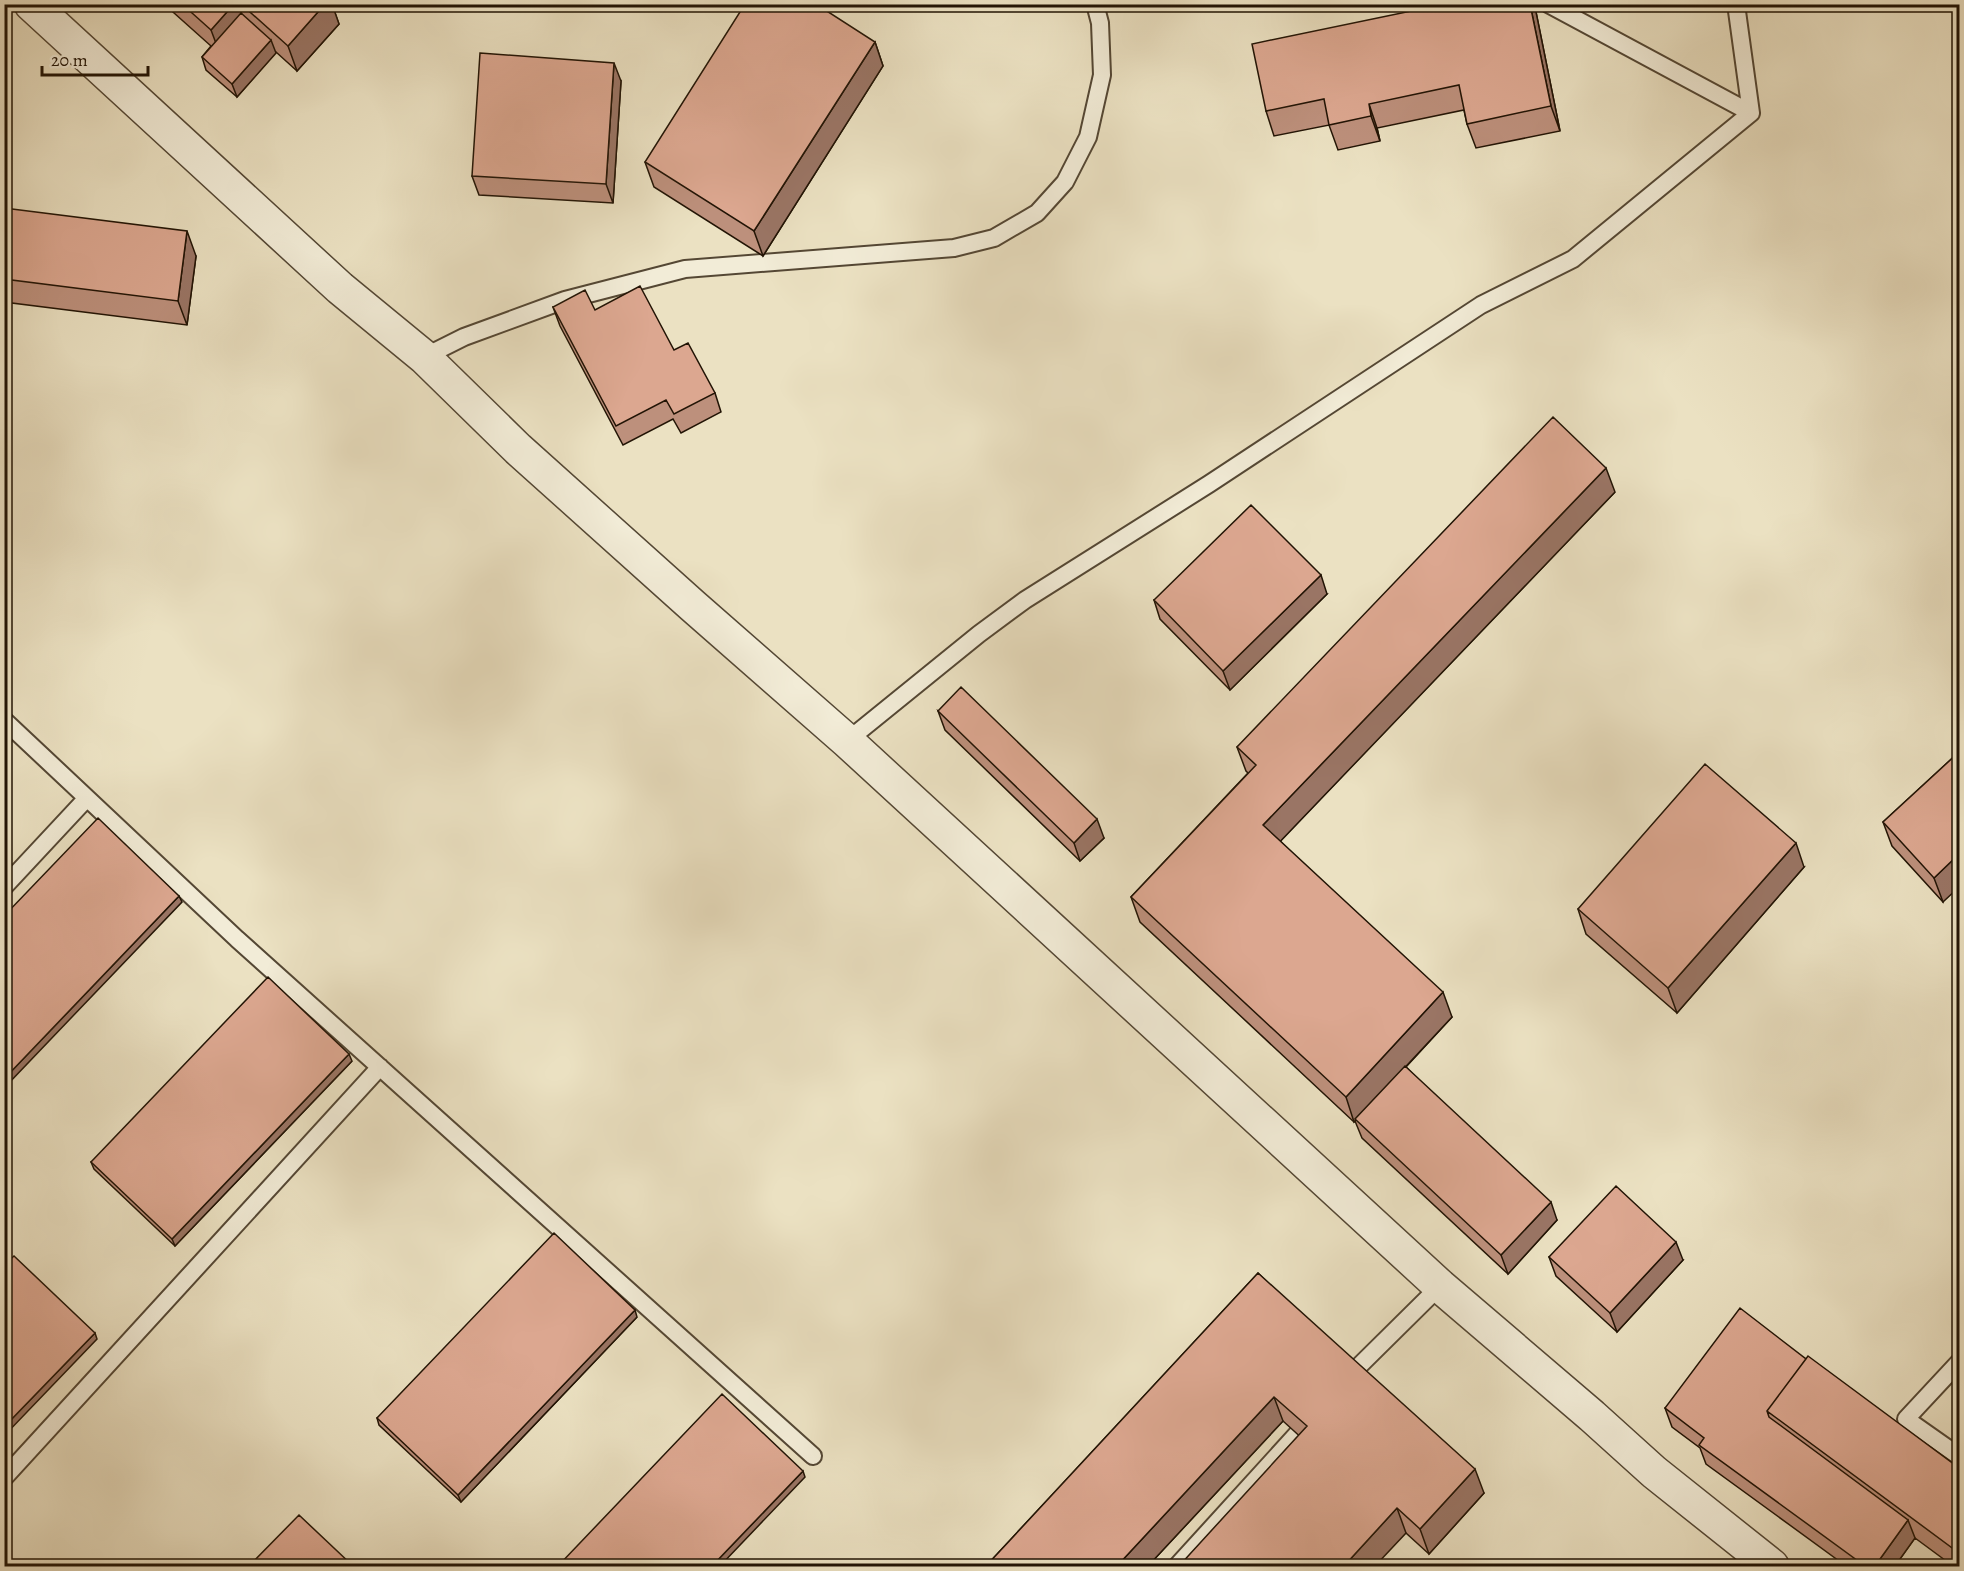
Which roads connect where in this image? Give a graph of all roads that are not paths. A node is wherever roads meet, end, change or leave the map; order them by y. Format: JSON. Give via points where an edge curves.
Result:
{"nodes":[{"id":1,"x":31,"y":4,"type":"edge"},
{"id":2,"x":1095,"y":4,"type":"edge"},
{"id":3,"x":1548,"y":4,"type":"edge"},
{"id":4,"x":1736,"y":4,"type":"edge"},
{"id":5,"x":1750,"y":113,"type":"junction"},
{"id":6,"x":424,"y":357,"type":"junction"},
{"id":7,"x":4,"y":720,"type":"edge"},
{"id":8,"x":847,"y":741,"type":"junction"},
{"id":9,"x":87,"y":798,"type":"junction"},
{"id":10,"x":4,"y":887,"type":"edge"},
{"id":11,"x":380,"y":1067,"type":"junction"},
{"id":12,"x":1440,"y":1287,"type":"junction"},
{"id":13,"x":1959,"y":1361,"type":"edge"},
{"id":14,"x":1351,"y":1374,"type":"edge"},
{"id":15,"x":1297,"y":1434,"type":"edge"},
{"id":16,"x":813,"y":1456,"type":"dead end"},
{"id":17,"x":1959,"y":1457,"type":"edge"},
{"id":18,"x":4,"y":1478,"type":"edge"},
{"id":19,"x":1177,"y":1566,"type":"edge"},
{"id":20,"x":1772,"y":1566,"type":"edge"}],
"edges":[{"from":1,"to":6,"type":"street","via":[[340,288]]},
{"from":2,"to":6,"type":"lane","via":[[1100,23],[1102,75],[1088,137],[1065,182],[1051,198],[1036,213],[993,238],[954,248],[685,269],[565,300],[464,337]]},
{"from":3,"to":5,"type":"lane"},
{"from":4,"to":5,"type":"lane"},
{"from":5,"to":8,"type":"lane","via":[[1573,259],[1481,304],[1025,600]]},
{"from":6,"to":8,"type":"street","via":[[518,449]]},
{"from":7,"to":9,"type":"lane"},
{"from":8,"to":12,"type":"street"},
{"from":9,"to":10,"type":"lane"},
{"from":9,"to":11,"type":"lane"},
{"from":11,"to":16,"type":"lane"},
{"from":11,"to":18,"type":"lane"},
{"from":12,"to":14,"type":"lane"},
{"from":12,"to":20,"type":"street","via":[[1654,1472]]},
{"from":13,"to":17,"type":"lane","via":[[1906,1419]]},
{"from":15,"to":19,"type":"lane"}]}
